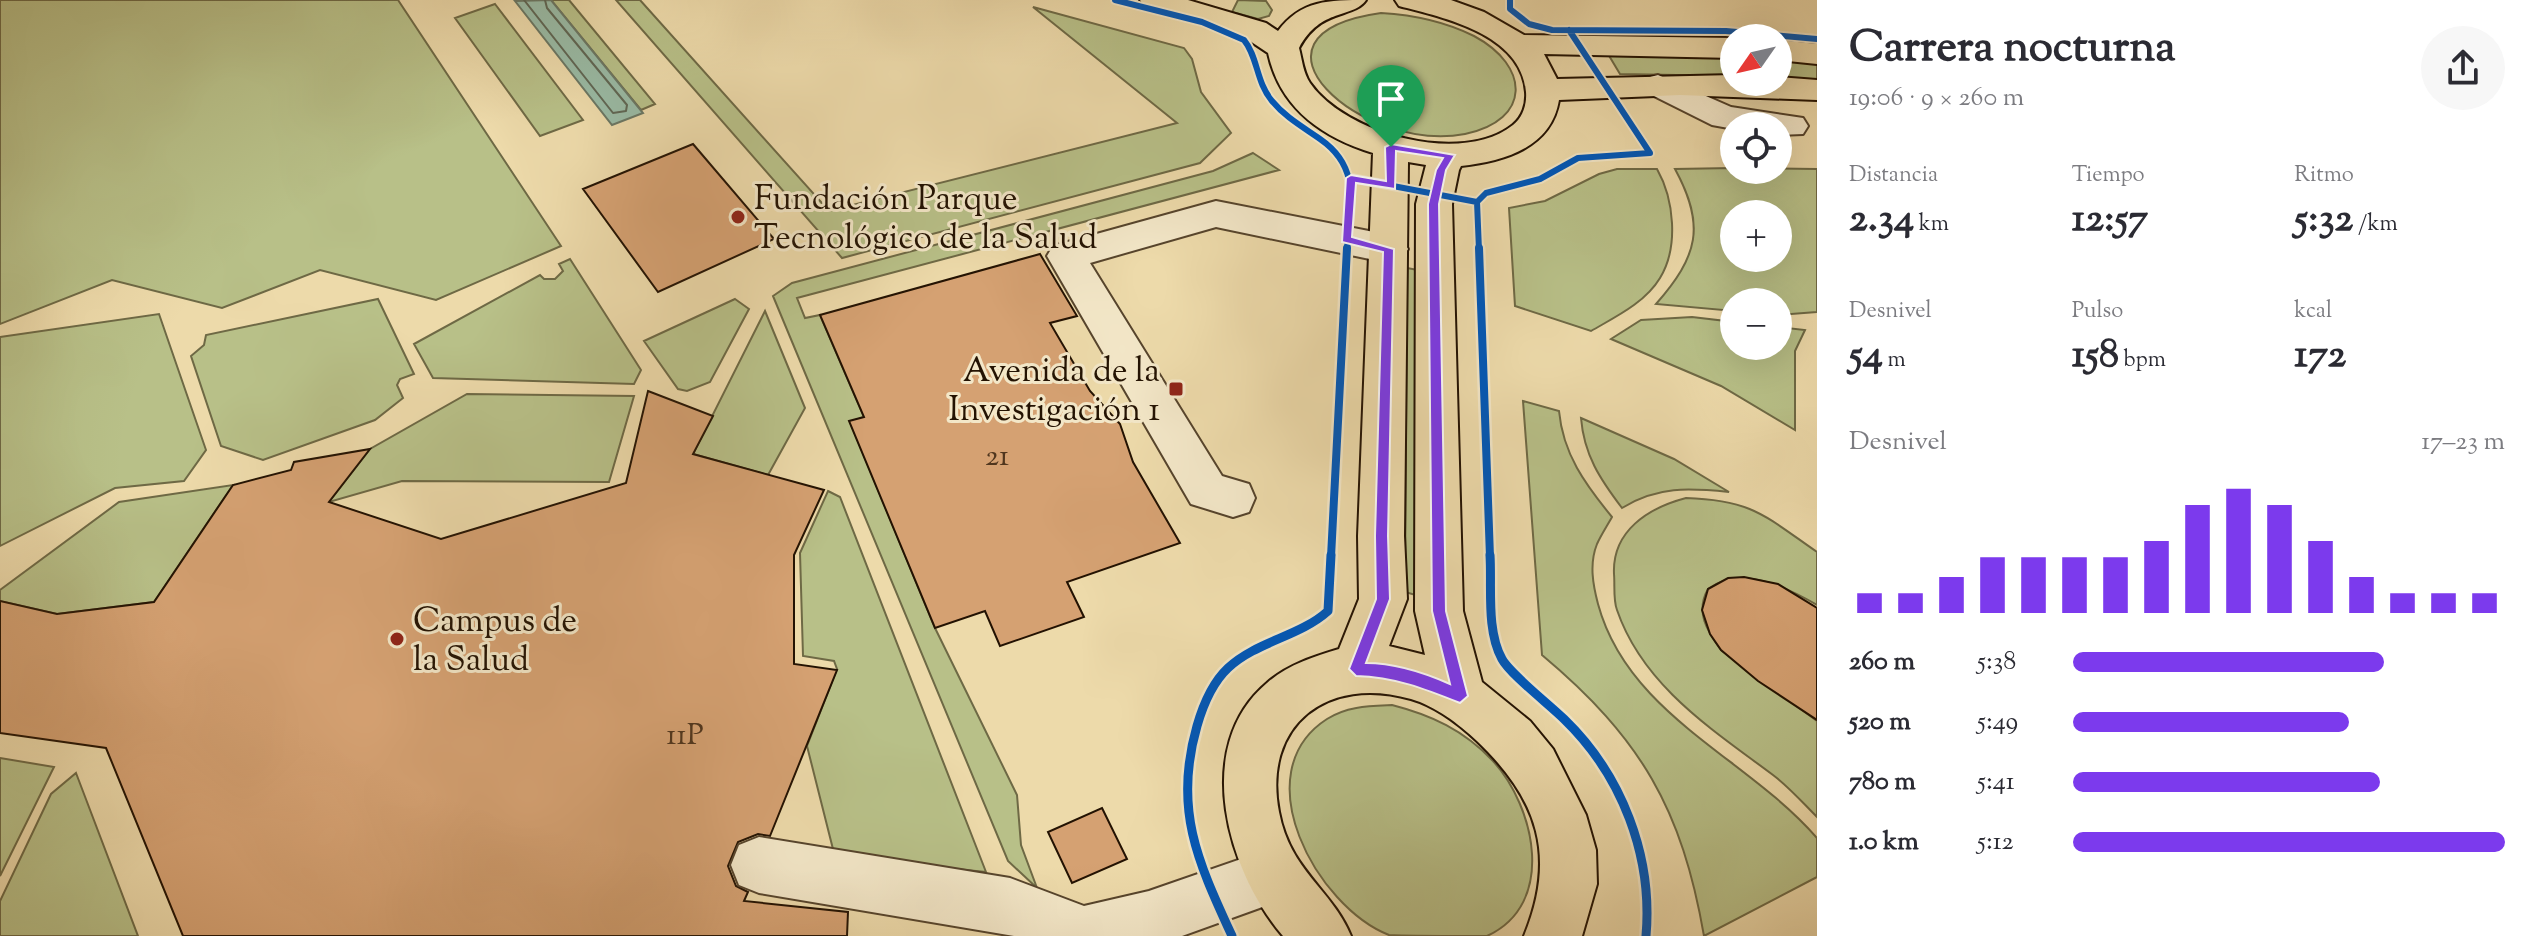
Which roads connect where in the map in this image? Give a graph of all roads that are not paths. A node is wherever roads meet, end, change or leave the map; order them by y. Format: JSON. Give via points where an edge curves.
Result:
{"nodes":[{"id":1,"x":1155,"y":0,"type":"edge"},
{"id":2,"x":1351,"y":0,"type":"edge"},
{"id":3,"x":1410,"y":0,"type":"edge"},
{"id":4,"x":1305,"y":4,"type":"edge"},
{"id":5,"x":1473,"y":9,"type":"edge"},
{"id":6,"x":1515,"y":44,"type":"junction"},
{"id":7,"x":1283,"y":48,"type":"junction"},
{"id":8,"x":1720,"y":48,"type":"edge"},
{"id":9,"x":1792,"y":51,"type":"edge"},
{"id":10,"x":1817,"y":54,"type":"edge"},
{"id":11,"x":1658,"y":85,"type":"junction"},
{"id":12,"x":1817,"y":90,"type":"edge"},
{"id":13,"x":1543,"y":91,"type":"junction"},
{"id":14,"x":1720,"y":115,"type":"edge"},
{"id":15,"x":1391,"y":147,"type":"junction"},
{"id":16,"x":1450,"y":155,"type":"junction"},
{"id":17,"x":1389,"y":249,"type":"junction"},
{"id":18,"x":1434,"y":258,"type":"junction"},
{"id":19,"x":1233,"y":498,"type":"dead end"},
{"id":20,"x":1356,"y":669,"type":"junction"},
{"id":21,"x":1460,"y":696,"type":"junction"},
{"id":22,"x":759,"y":865,"type":"dead end"},
{"id":23,"x":1273,"y":876,"type":"junction"},
{"id":24,"x":1322,"y":936,"type":"edge"},
{"id":25,"x":1553,"y":936,"type":"edge"}],
"edges":[{"from":1,"to":7,"type":"main road","via":[[1255,30]]},
{"from":2,"to":4,"type":"main road"},
{"from":3,"to":5,"type":"main road"},
{"from":4,"to":7,"type":"main road"},
{"from":5,"to":6,"type":"main road"},
{"from":6,"to":8,"type":"main road"},
{"from":6,"to":13,"type":"main road","via":[[1537,68]]},
{"from":7,"to":15,"type":"main road","via":[[1293,84],[1317,110],[1351,132]]},
{"from":9,"to":10,"type":"main road"},
{"from":11,"to":12,"type":"main road"},
{"from":11,"to":13,"type":"main road"},
{"from":11,"to":14,"type":"lane"},
{"from":13,"to":16,"type":"main road","via":[[1541,116],[1520,137],[1487,150]]},
{"from":15,"to":16,"type":"main road"},
{"from":15,"to":17,"type":"main road"},
{"from":16,"to":18,"type":"main road","via":[[1434,204]]},
{"from":17,"to":18,"type":"main road"},
{"from":17,"to":19,"type":"lane","via":[[1256,227],[1216,214],[1066,256],[1207,491]]},
{"from":17,"to":20,"type":"main road","via":[[1383,599]]},
{"from":18,"to":21,"type":"main road","via":[[1439,611]]},
{"from":20,"to":21,"type":"main road","via":[[1422,679]]},
{"from":20,"to":23,"type":"main road","via":[[1326,675],[1294,691],[1262,730],[1248,788],[1257,838]]},
{"from":21,"to":25,"type":"main road","via":[[1504,729],[1525,753],[1564,825],[1571,862],[1566,912]]},
{"from":22,"to":23,"type":"lane","via":[[1010,906],[1084,935],[1149,919]]},
{"from":23,"to":24,"type":"main road"}]}
